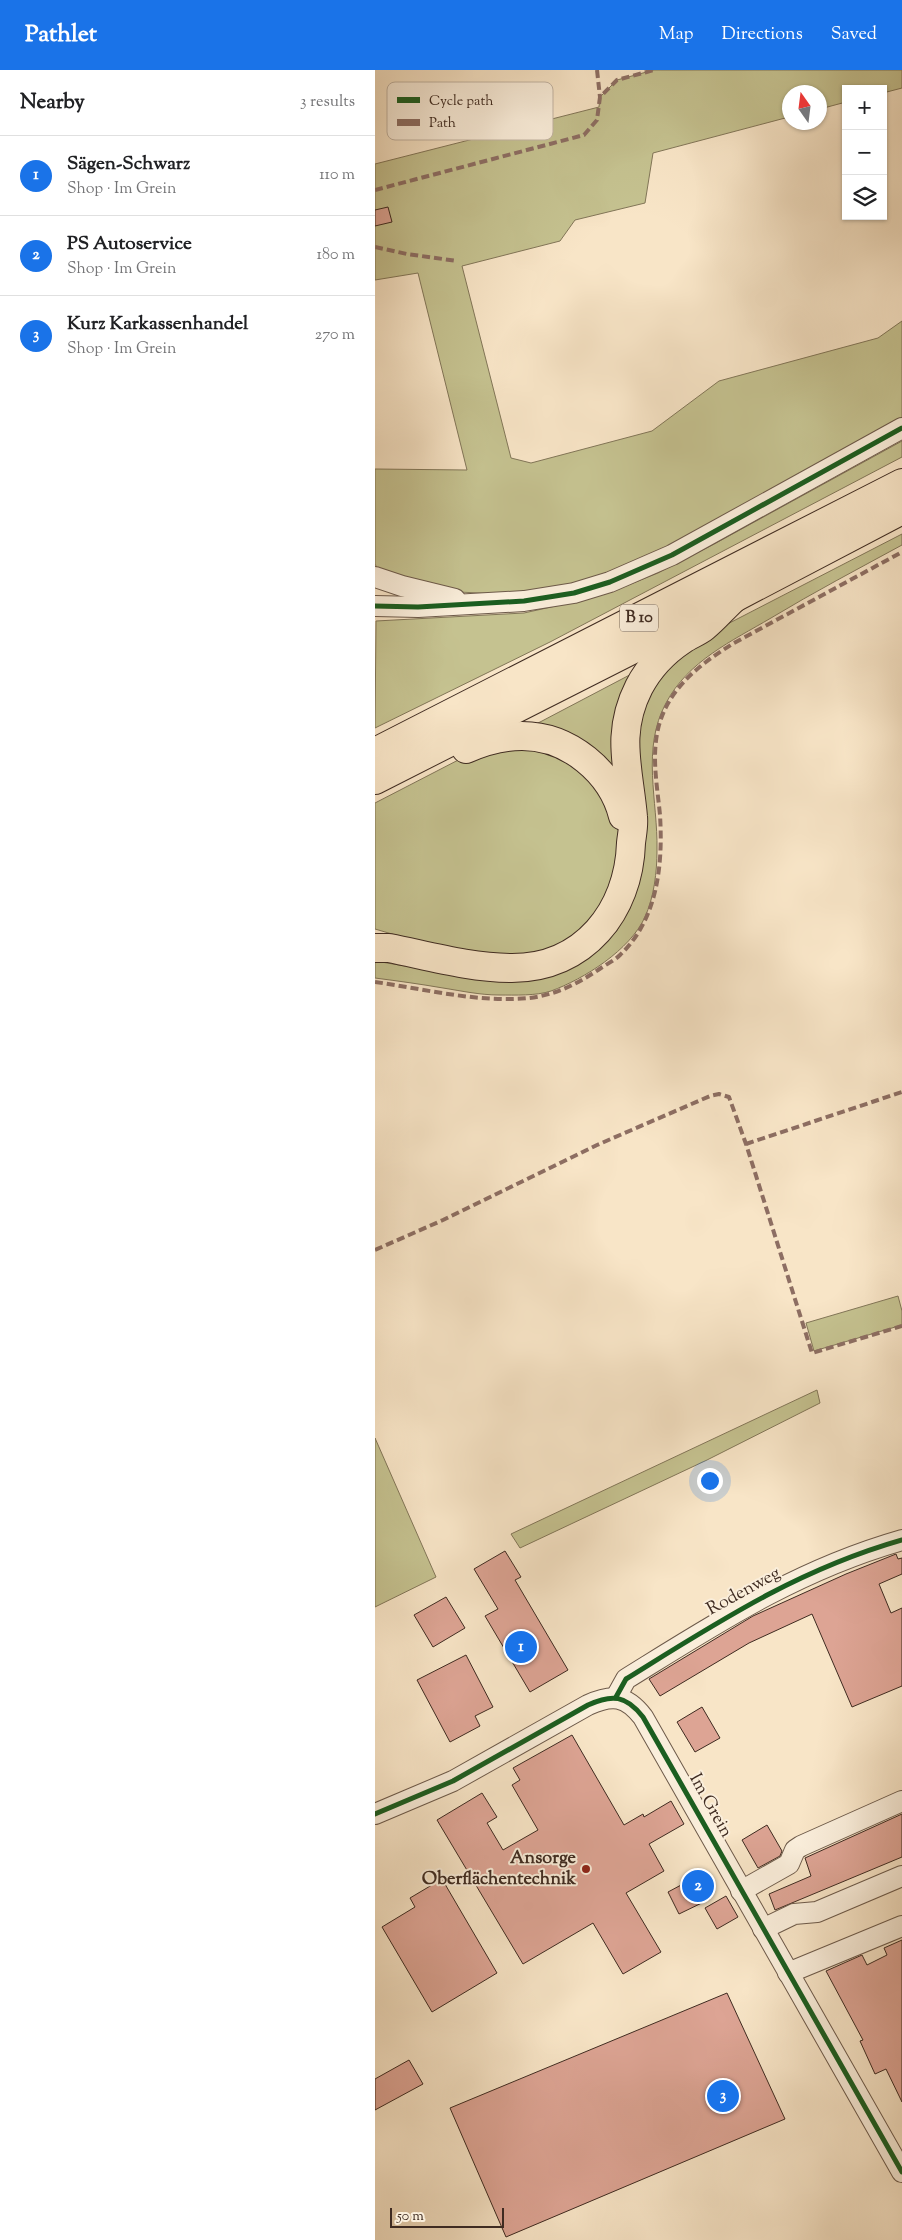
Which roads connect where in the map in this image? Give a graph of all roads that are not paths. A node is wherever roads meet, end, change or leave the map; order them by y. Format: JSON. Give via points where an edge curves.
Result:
{"nodes":[{"id":1,"x":902,"y":428,"type":"edge"},
{"id":2,"x":902,"y":483,"type":"edge"},
{"id":3,"x":902,"y":510,"type":"edge"},
{"id":4,"x":375,"y":577,"type":"edge"},
{"id":5,"x":734,"y":598,"type":"junction"},
{"id":6,"x":474,"y":604,"type":"junction"},
{"id":7,"x":375,"y":606,"type":"edge"},
{"id":8,"x":375,"y":752,"type":"edge"},
{"id":9,"x":402,"y":767,"type":"junction"},
{"id":10,"x":375,"y":780,"type":"edge"},
{"id":11,"x":631,"y":842,"type":"junction"},
{"id":12,"x":380,"y":946,"type":"edge"},
{"id":13,"x":902,"y":1540,"type":"edge"},
{"id":14,"x":616,"y":1697,"type":"junction"},
{"id":15,"x":902,"y":1801,"type":"edge"},
{"id":16,"x":375,"y":1814,"type":"edge"},
{"id":17,"x":902,"y":1876,"type":"edge"},
{"id":18,"x":741,"y":1891,"type":"junction"},
{"id":19,"x":902,"y":1926,"type":"edge"},
{"id":20,"x":763,"y":1929,"type":"junction"},
{"id":21,"x":788,"y":1973,"type":"junction"},
{"id":22,"x":902,"y":2172,"type":"edge"}],
"edges":[{"from":1,"to":6,"type":"street","via":[[672,555],[628,575],[556,597]]},
{"from":2,"to":8,"type":"highway","number":"B 10"},
{"from":3,"to":5,"type":"highway","number":"B 10"},
{"from":4,"to":6,"type":"street"},
{"from":5,"to":9,"type":"highway","number":"B 10"},
{"from":5,"to":11,"type":"highway","via":[[703,628],[665,653],[639,688],[630,712],[625,743],[626,776],[633,818]]},
{"from":6,"to":7,"type":"street"},
{"from":9,"to":10,"type":"highway","number":"B 10"},
{"from":9,"to":11,"type":"highway","via":[[456,754],[502,737],[533,736],[557,743],[588,761],[606,780],[619,803]]},
{"from":11,"to":12,"type":"highway","via":[[626,882],[614,910],[592,937],[566,955],[549,962],[513,968],[472,964]]},
{"from":13,"to":14,"type":"street","name":"Rodenweg","via":[[861,1552],[755,1600],[626,1679]]},
{"from":14,"to":16,"type":"street","via":[[598,1700],[453,1781]]},
{"from":14,"to":18,"type":"street","name":"Im Grein","via":[[633,1706],[643,1717]]},
{"from":15,"to":18,"type":"street","via":[[801,1846],[795,1850],[789,1864]]},
{"from":17,"to":20,"type":"street","via":[[817,1912],[794,1914]]},
{"from":18,"to":20,"type":"street","name":"Im Grein"},
{"from":19,"to":21,"type":"street"},
{"from":20,"to":21,"type":"street","name":"Im Grein"},
{"from":21,"to":22,"type":"street","name":"Im Grein"}]}
